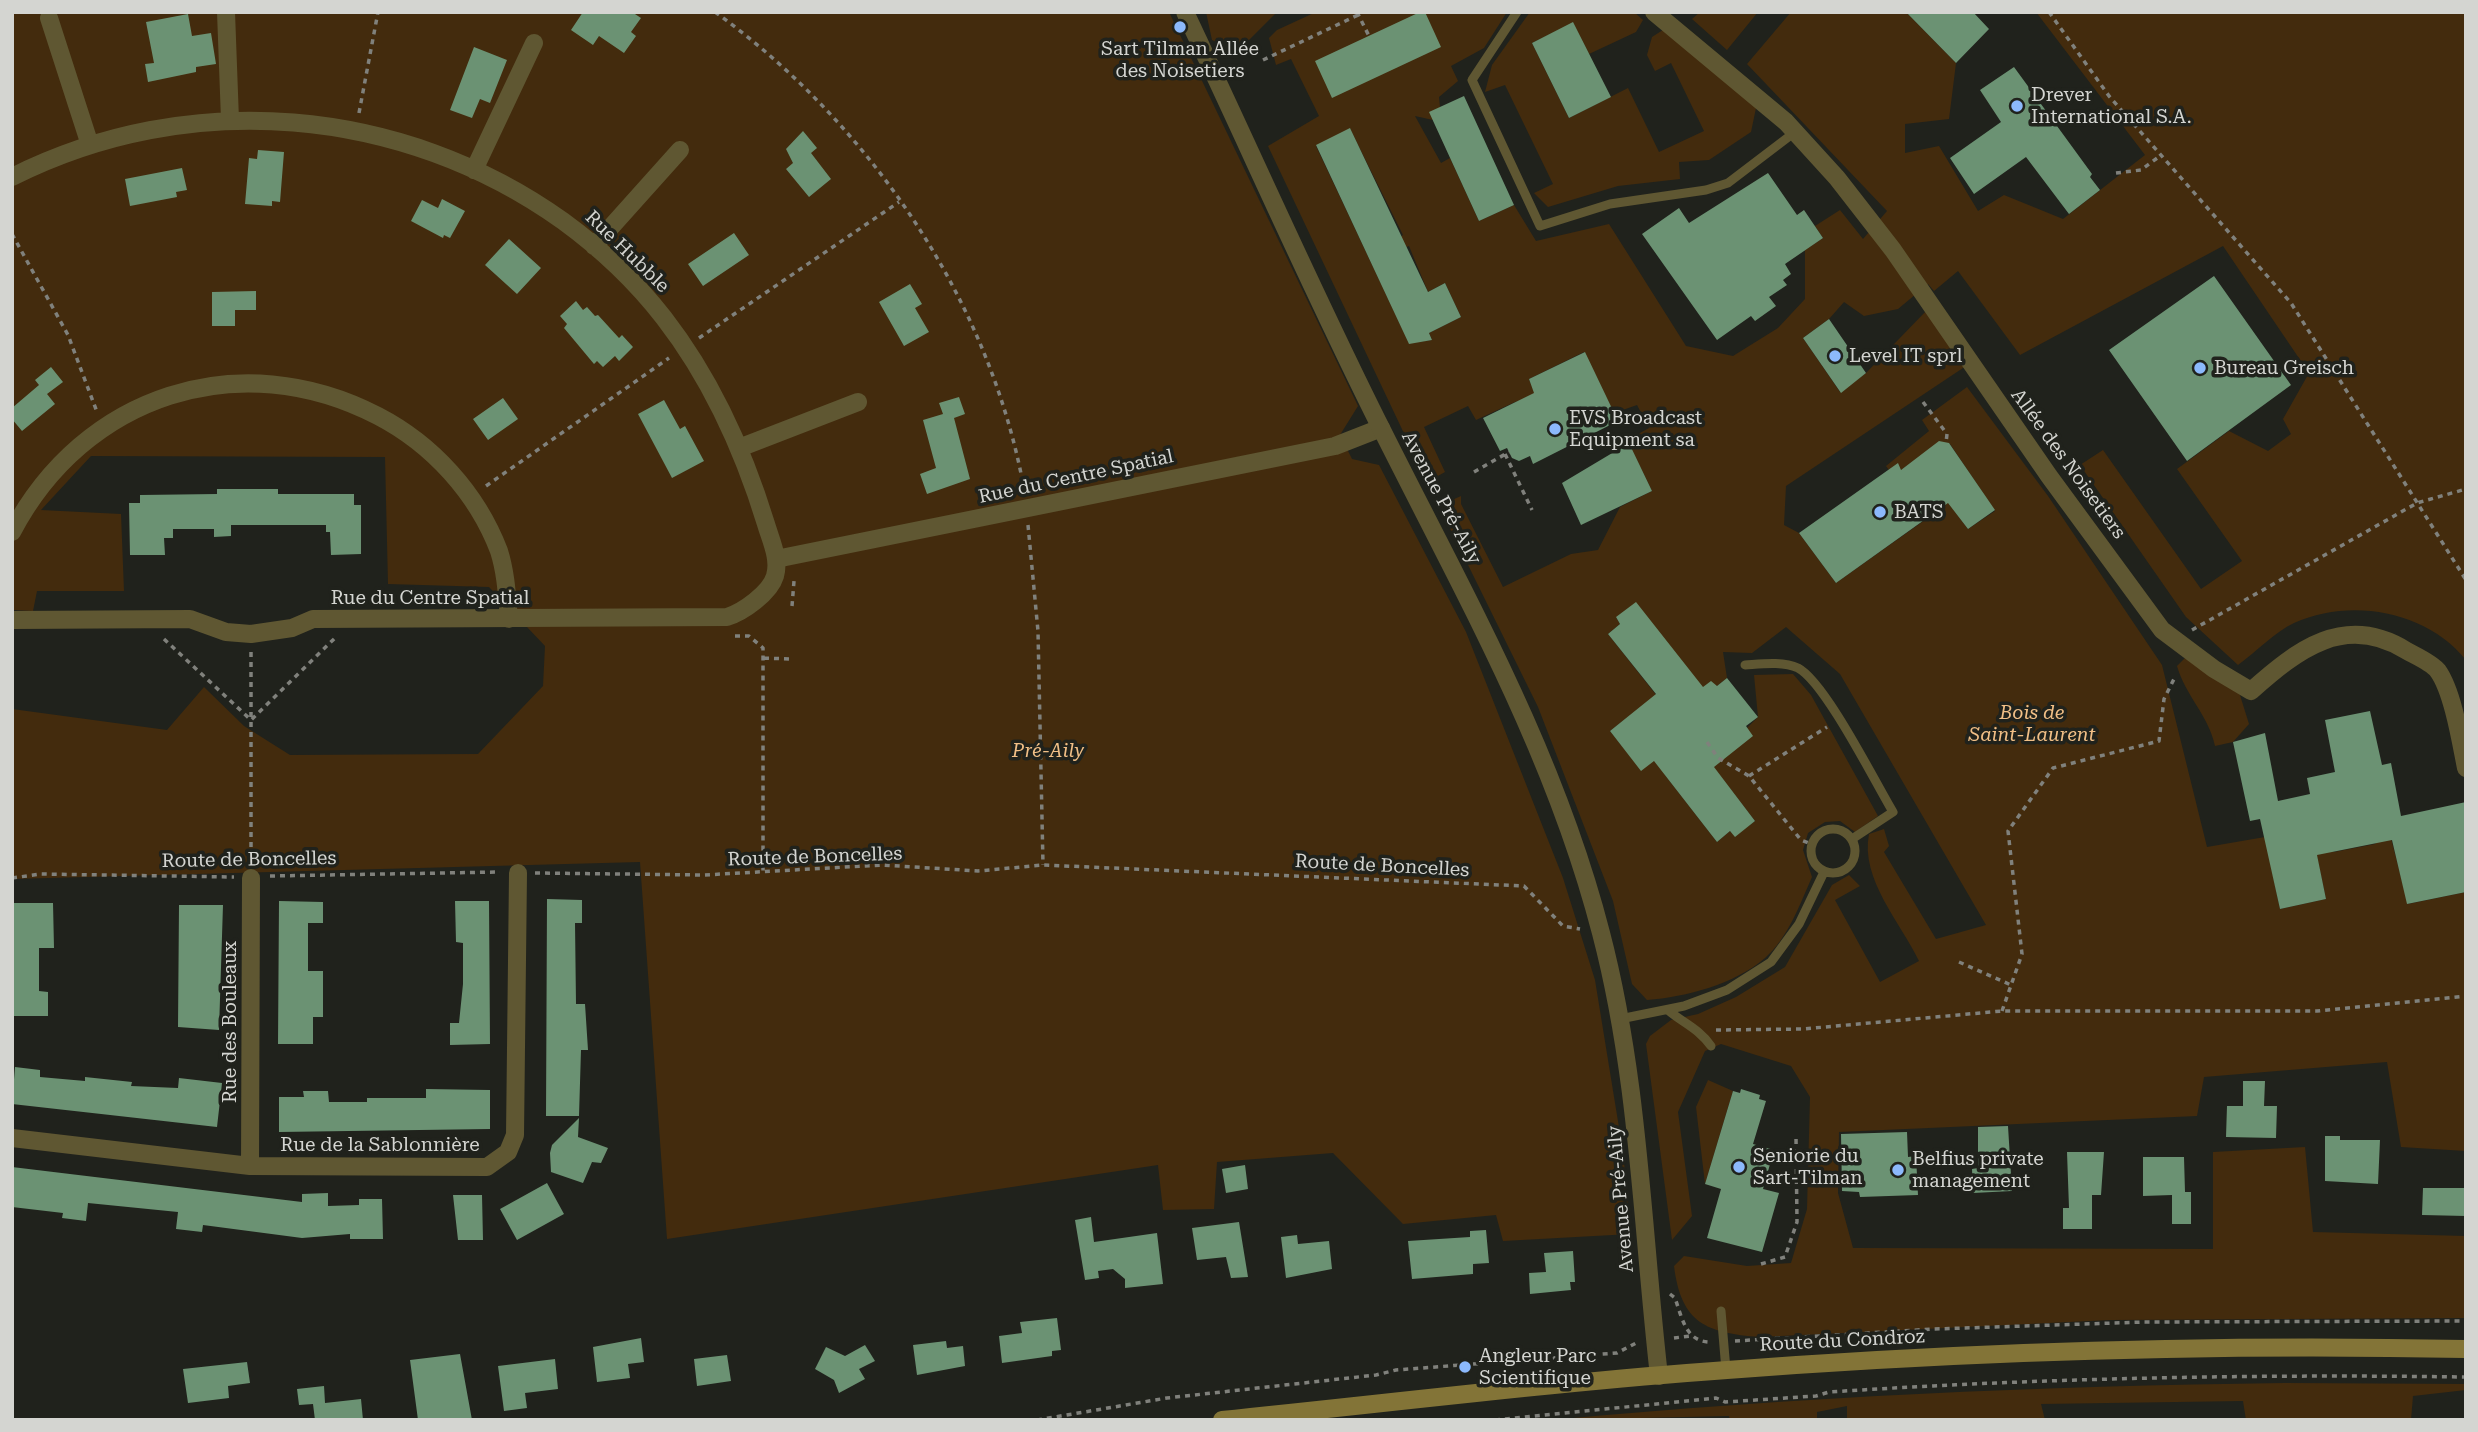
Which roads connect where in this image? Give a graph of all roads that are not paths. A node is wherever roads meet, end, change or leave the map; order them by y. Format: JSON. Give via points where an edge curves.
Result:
{"nodes":[{"id":1,"x":226,"y":12,"type":"edge"},
{"id":2,"x":1185,"y":12,"type":"edge"},
{"id":3,"x":1517,"y":12,"type":"edge"},
{"id":4,"x":1654,"y":12,"type":"edge"},
{"id":5,"x":50,"y":18,"type":"dead end"},
{"id":6,"x":534,"y":43,"type":"dead end"},
{"id":7,"x":230,"y":120,"type":"junction"},
{"id":8,"x":1795,"y":132,"type":"junction"},
{"id":9,"x":90,"y":145,"type":"junction"},
{"id":10,"x":680,"y":150,"type":"dead end"},
{"id":11,"x":474,"y":170,"type":"junction"},
{"id":12,"x":12,"y":177,"type":"edge"},
{"id":13,"x":594,"y":246,"type":"junction"},
{"id":14,"x":859,"y":402,"type":"dead end"},
{"id":15,"x":1381,"y":428,"type":"junction"},
{"id":16,"x":739,"y":448,"type":"junction"},
{"id":17,"x":12,"y":532,"type":"edge"},
{"id":18,"x":776,"y":559,"type":"junction"},
{"id":19,"x":509,"y":619,"type":"junction"},
{"id":20,"x":12,"y":620,"type":"edge"},
{"id":21,"x":1745,"y":665,"type":"dead end"},
{"id":22,"x":2466,"y":768,"type":"edge"},
{"id":23,"x":1852,"y":839,"type":"junction"},
{"id":24,"x":1824,"y":872,"type":"junction"},
{"id":25,"x":518,"y":873,"type":"road end"},
{"id":26,"x":251,"y":878,"type":"road end"},
{"id":27,"x":1669,"y":1011,"type":"junction"},
{"id":28,"x":1620,"y":1019,"type":"junction"},
{"id":29,"x":1711,"y":1046,"type":"dead end"},
{"id":30,"x":12,"y":1138,"type":"edge"},
{"id":31,"x":250,"y":1166,"type":"junction"},
{"id":32,"x":1721,"y":1311,"type":"dead end"},
{"id":33,"x":2466,"y":1349,"type":"edge"},
{"id":34,"x":1726,"y":1370,"type":"junction"},
{"id":35,"x":1659,"y":1376,"type":"junction"},
{"id":36,"x":1222,"y":1420,"type":"edge"}],
"edges":[{"from":1,"to":7,"type":"street"},
{"from":2,"to":15,"type":"street","name":"Avenue Pré-Aily"},
{"from":3,"to":8,"type":"lane","via":[[1472,80],[1540,226],[1611,204],[1728,183]]},
{"from":4,"to":8,"type":"street","name":"Allée des Noisetiers"},
{"from":5,"to":9,"type":"street"},
{"from":6,"to":11,"type":"street"},
{"from":7,"to":9,"type":"street","name":"Rue Hubble","via":[[148,129]]},
{"from":7,"to":11,"type":"street","name":"Rue Hubble","via":[[295,121],[356,130],[435,153]]},
{"from":8,"to":22,"type":"street","name":"Allée des Noisetiers","via":[[1893,250],[2049,476],[2162,629],[2251,691],[2287,659],[2317,641],[2351,635],[2391,641],[2438,670],[2458,726]]},
{"from":9,"to":12,"type":"street","name":"Rue Hubble"},
{"from":10,"to":13,"type":"street"},
{"from":11,"to":13,"type":"street","name":"Rue Hubble","via":[[535,202]]},
{"from":13,"to":16,"type":"street","name":"Rue Hubble","via":[[664,319],[717,398]]},
{"from":14,"to":16,"type":"street"},
{"from":15,"to":18,"type":"street","name":"Rue du Centre Spatial","via":[[1335,446]]},
{"from":15,"to":28,"type":"street","name":"Avenue Pré-Aily","via":[[1481,619],[1535,738],[1601,932]]},
{"from":16,"to":18,"type":"street","name":"Rue Hubble"},
{"from":17,"to":19,"type":"street","via":[[63,459],[103,428],[169,395],[221,384],[304,388],[369,411],[421,443],[454,476],[499,551]]},
{"from":18,"to":19,"type":"street","name":"Rue du Centre Spatial","via":[[775,579],[741,612],[727,617]]},
{"from":19,"to":20,"type":"street","name":"Rue du Centre Spatial","via":[[313,619],[292,628],[251,634],[226,632],[190,619]]},
{"from":21,"to":23,"type":"lane","via":[[1798,668],[1821,692],[1893,812]]},
{"from":23,"to":24,"type":"lane","via":[[1855,856],[1847,869]]},
{"from":23,"to":24,"type":"lane","via":[[1842,830],[1827,829],[1811,844],[1812,860]]},
{"from":24,"to":27,"type":"lane","via":[[1799,924],[1772,962],[1727,990]]},
{"from":25,"to":31,"type":"street","name":"Rue de la Sablonnière","via":[[515,1135],[508,1152],[487,1167]]},
{"from":26,"to":31,"type":"street","name":"Rue des Bouleaux"},
{"from":27,"to":28,"type":"lane"},
{"from":27,"to":29,"type":"lane","via":[[1700,1031]]},
{"from":28,"to":35,"type":"street","name":"Avenue Pré-Aily"},
{"from":30,"to":31,"type":"street","name":"Rue de la Sablonnière"},
{"from":32,"to":34,"type":"lane"},
{"from":33,"to":34,"type":"main road","name":"Route du Condroz","via":[[2071,1351]]},
{"from":34,"to":35,"type":"main road","name":"Route du Condroz"},
{"from":35,"to":36,"type":"main road","name":"Route du Condroz"}]}
